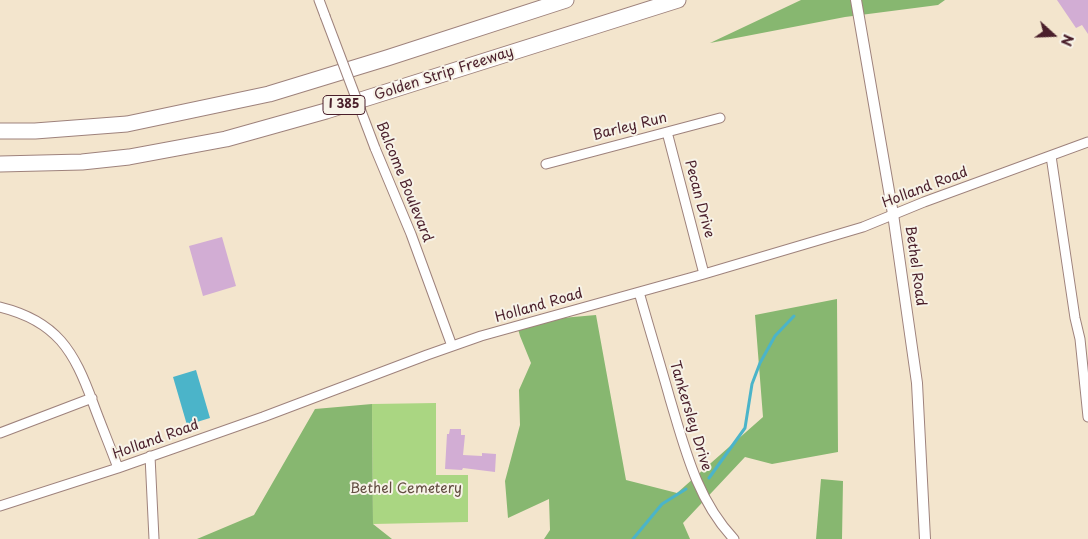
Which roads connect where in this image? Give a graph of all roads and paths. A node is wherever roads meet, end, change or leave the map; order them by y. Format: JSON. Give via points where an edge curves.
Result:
{"nodes":[{"id":1,"x":319,"y":0,"type":"edge"},
{"id":2,"x":566,"y":0,"type":"edge"},
{"id":3,"x":678,"y":0,"type":"edge"},
{"id":4,"x":856,"y":0,"type":"edge"},
{"id":5,"x":720,"y":118,"type":"dead end"},
{"id":6,"x":0,"y":131,"type":"edge"},
{"id":7,"x":667,"y":132,"type":"junction"},
{"id":8,"x":1088,"y":142,"type":"edge"},
{"id":9,"x":1051,"y":156,"type":"junction"},
{"id":10,"x":0,"y":164,"type":"edge"},
{"id":11,"x":546,"y":164,"type":"dead end"},
{"id":12,"x":893,"y":214,"type":"junction"},
{"id":13,"x":704,"y":274,"type":"junction"},
{"id":14,"x":639,"y":292,"type":"junction"},
{"id":15,"x":0,"y":307,"type":"edge"},
{"id":16,"x":1084,"y":339,"type":"edge"},
{"id":17,"x":452,"y":346,"type":"junction"},
{"id":18,"x":92,"y":398,"type":"junction"},
{"id":19,"x":1088,"y":417,"type":"edge"},
{"id":20,"x":0,"y":432,"type":"edge"},
{"id":21,"x":150,"y":456,"type":"junction"},
{"id":22,"x":118,"y":468,"type":"junction"},
{"id":23,"x":0,"y":506,"type":"edge"},
{"id":24,"x":154,"y":539,"type":"edge"},
{"id":25,"x":734,"y":539,"type":"edge"},
{"id":26,"x":925,"y":539,"type":"edge"}],
"edges":[{"from":1,"to":17,"type":"street","name":"Balcome Boulevard","bridge":true},
{"from":2,"to":6,"type":"highway","number":"I 385","via":[[269,94],[127,124]]},
{"from":3,"to":10,"type":"highway","name":"Golden Strip Freeway","number":"I 385","via":[[317,114],[226,139],[129,157]]},
{"from":4,"to":12,"type":"street","name":"Bethel Road"},
{"from":5,"to":7,"type":"street","name":"Barley Run"},
{"from":7,"to":11,"type":"street","name":"Barley Run"},
{"from":7,"to":13,"type":"street","name":"Pecan Drive"},
{"from":8,"to":9,"type":"street","name":"Holland Road"},
{"from":9,"to":12,"type":"street","name":"Holland Road"},
{"from":9,"to":16,"type":"street","via":[[1075,318]]},
{"from":12,"to":13,"type":"street","name":"Holland Road","via":[[848,232]]},
{"from":12,"to":26,"type":"street","name":"Bethel Road","via":[[917,383]]},
{"from":13,"to":14,"type":"street","name":"Holland Road"},
{"from":14,"to":17,"type":"street","name":"Holland Road"},
{"from":14,"to":25,"type":"street","name":"Tankersley Drive","via":[[697,485],[716,518]]},
{"from":15,"to":18,"type":"street","via":[[29,316],[61,340],[73,356]]},
{"from":16,"to":19,"type":"street"},
{"from":17,"to":21,"type":"street","name":"Holland Road"},
{"from":18,"to":20,"type":"street"},
{"from":18,"to":22,"type":"street"},
{"from":21,"to":22,"type":"street","name":"Holland Road"},
{"from":21,"to":24,"type":"street"},
{"from":22,"to":23,"type":"street","name":"Holland Road"}]}
